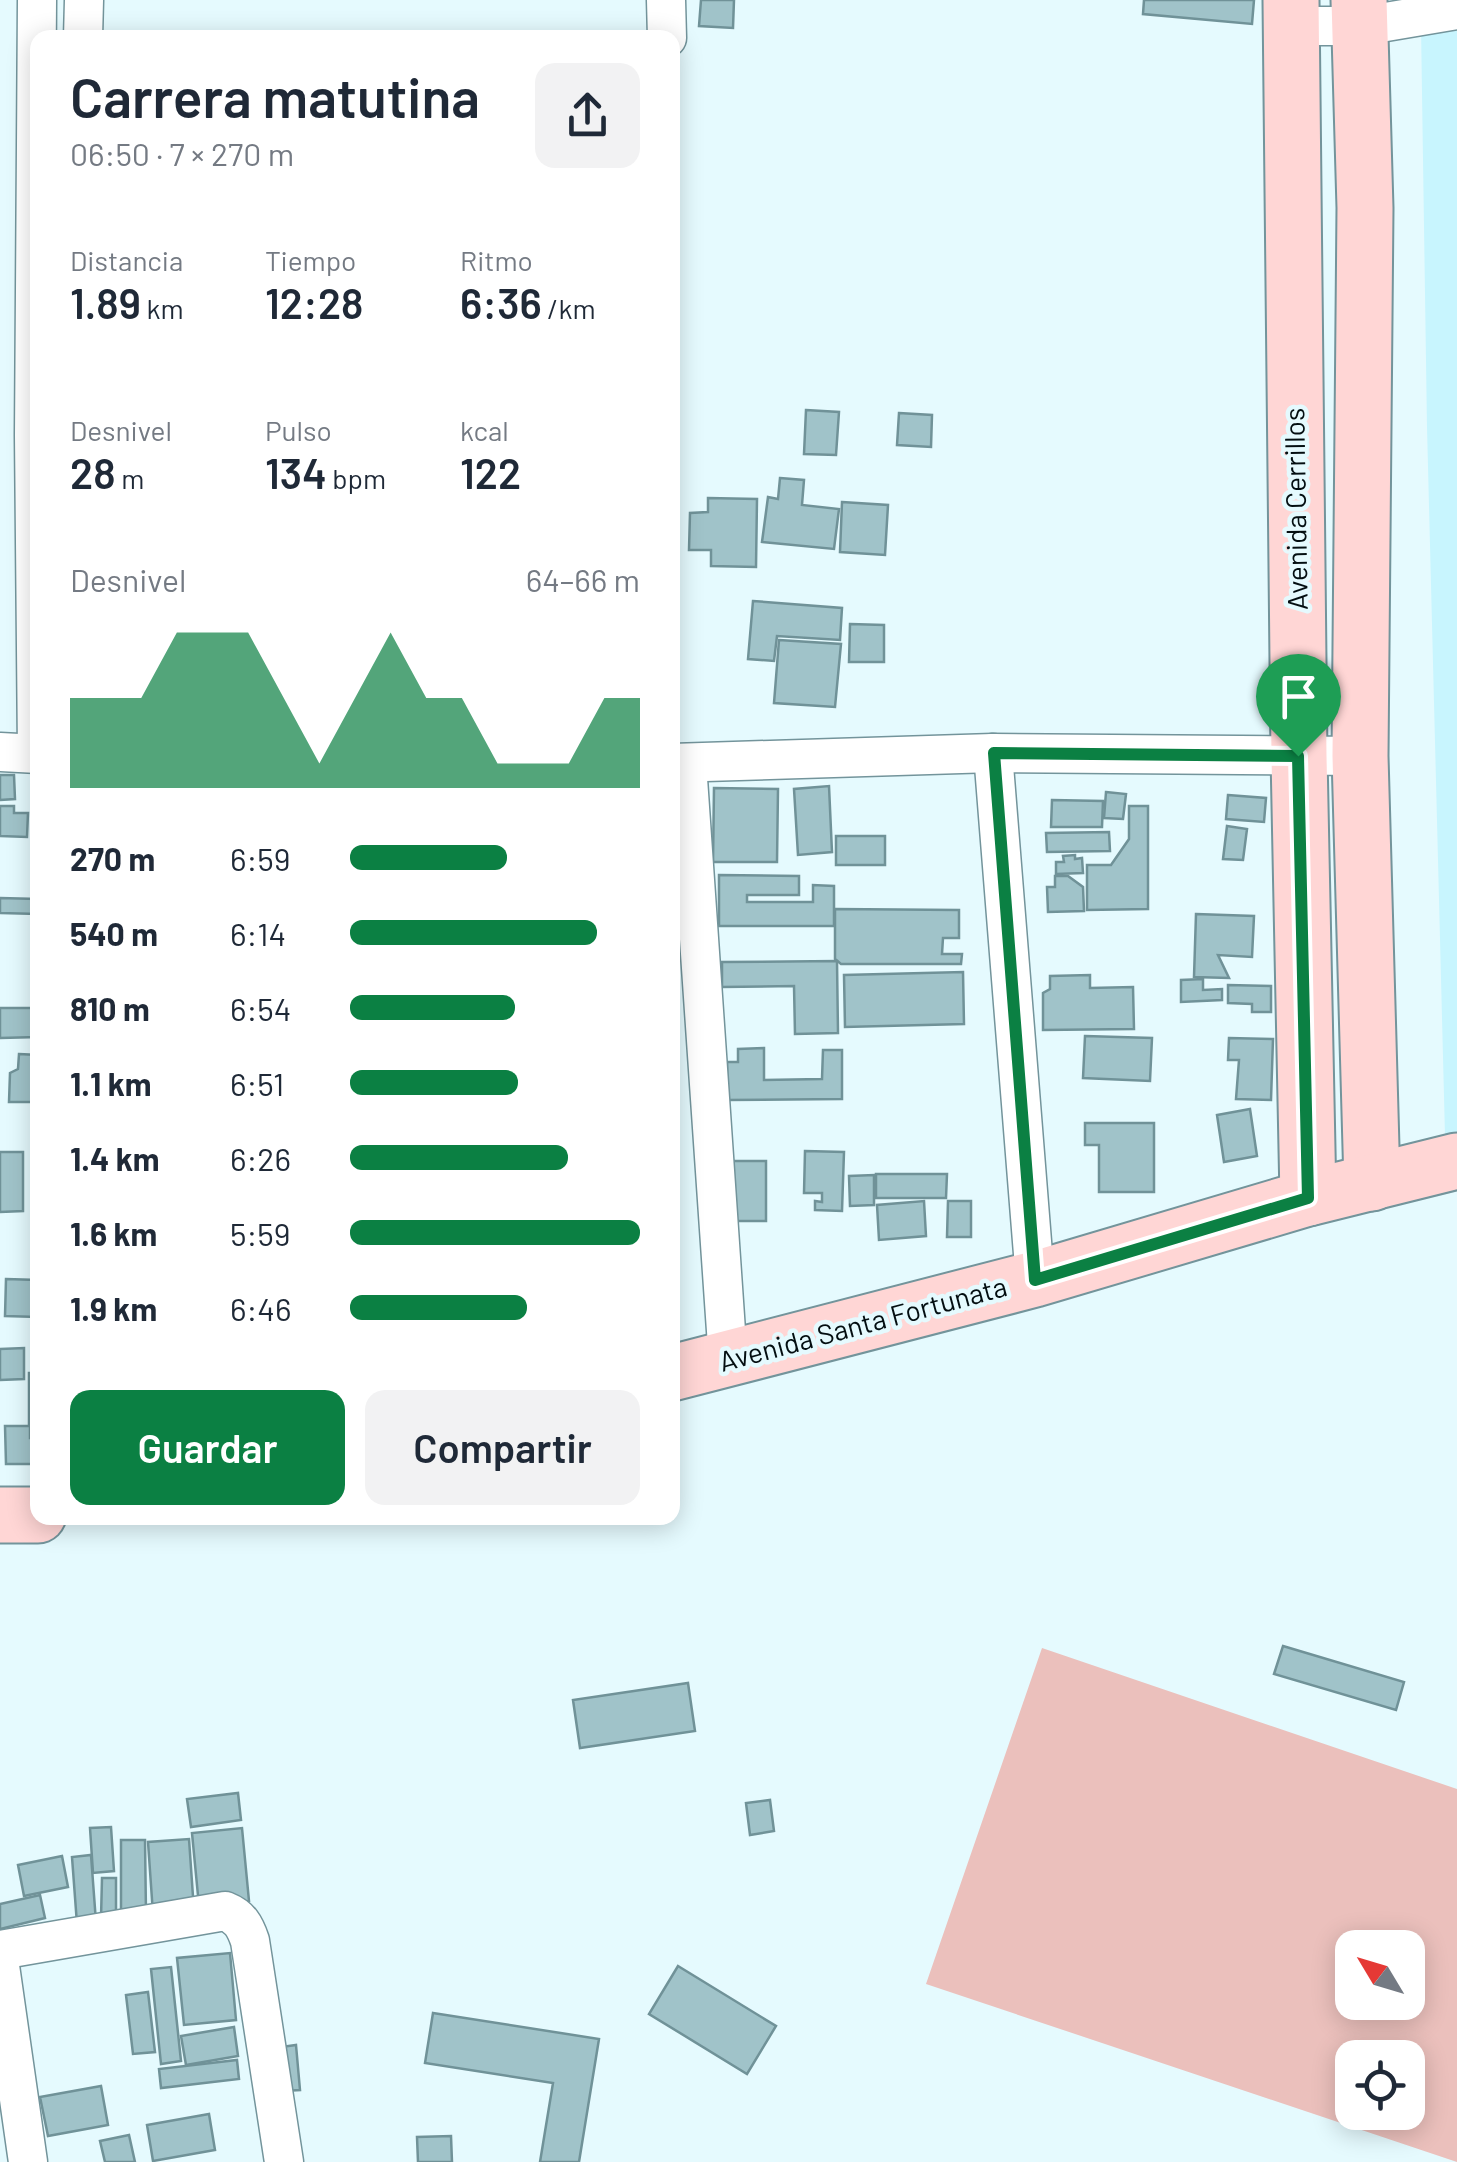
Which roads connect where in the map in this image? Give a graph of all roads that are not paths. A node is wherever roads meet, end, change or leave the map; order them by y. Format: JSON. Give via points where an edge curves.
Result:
{"nodes":[{"id":1,"x":37,"y":0,"type":"edge"},
{"id":2,"x":84,"y":0,"type":"edge"},
{"id":3,"x":666,"y":0,"type":"edge"},
{"id":4,"x":1457,"y":10,"type":"edge"},
{"id":5,"x":1291,"y":13,"type":"edge"},
{"id":6,"x":1360,"y":13,"type":"edge"},
{"id":7,"x":37,"y":30,"type":"edge"},
{"id":8,"x":84,"y":30,"type":"edge"},
{"id":9,"x":667,"y":30,"type":"edge"},
{"id":10,"x":0,"y":752,"type":"edge"},
{"id":11,"x":994,"y":753,"type":"junction"},
{"id":12,"x":30,"y":754,"type":"edge"},
{"id":13,"x":1298,"y":756,"type":"junction"},
{"id":14,"x":1360,"y":756,"type":"junction"},
{"id":15,"x":680,"y":764,"type":"edge"},
{"id":16,"x":1457,"y":1161,"type":"edge"},
{"id":17,"x":1372,"y":1183,"type":"junction"},
{"id":18,"x":1308,"y":1198,"type":"junction"},
{"id":19,"x":1035,"y":1280,"type":"junction"},
{"id":20,"x":728,"y":1360,"type":"junction"},
{"id":21,"x":680,"y":1371,"type":"edge"},
{"id":22,"x":0,"y":1515,"type":"edge"},
{"id":23,"x":30,"y":1515,"type":"edge"},
{"id":24,"x":0,"y":1950,"type":"edge"},
{"id":25,"x":0,"y":1966,"type":"edge"},
{"id":26,"x":28,"y":2162,"type":"edge"},
{"id":27,"x":284,"y":2162,"type":"edge"}],
"edges":[{"from":1,"to":7,"type":"street"},
{"from":2,"to":8,"type":"street"},
{"from":3,"to":9,"type":"street"},
{"from":4,"to":6,"type":"street"},
{"from":5,"to":6,"type":"street"},
{"from":5,"to":13,"type":"street","name":"Avenida Cerrillos"},
{"from":6,"to":14,"type":"street"},
{"from":10,"to":12,"type":"street"},
{"from":11,"to":13,"type":"street"},
{"from":11,"to":15,"type":"street"},
{"from":11,"to":19,"type":"street"},
{"from":13,"to":14,"type":"street"},
{"from":13,"to":18,"type":"street","name":"Avenida Cerrillos"},
{"from":14,"to":17,"type":"street"},
{"from":15,"to":20,"type":"street"},
{"from":16,"to":17,"type":"street","name":"Avenida Santa Fortunata"},
{"from":17,"to":18,"type":"street","name":"Avenida Santa Fortunata"},
{"from":18,"to":19,"type":"street","name":"Avenida Santa Fortunata"},
{"from":19,"to":20,"type":"street","name":"Avenida Santa Fortunata"},
{"from":20,"to":21,"type":"street","name":"Avenida Santa Fortunata"},
{"from":22,"to":23,"type":"street"},
{"from":24,"to":27,"type":"street","via":[[224,1911],[234,1915],[250,1941]]},
{"from":25,"to":26,"type":"street"}]}
